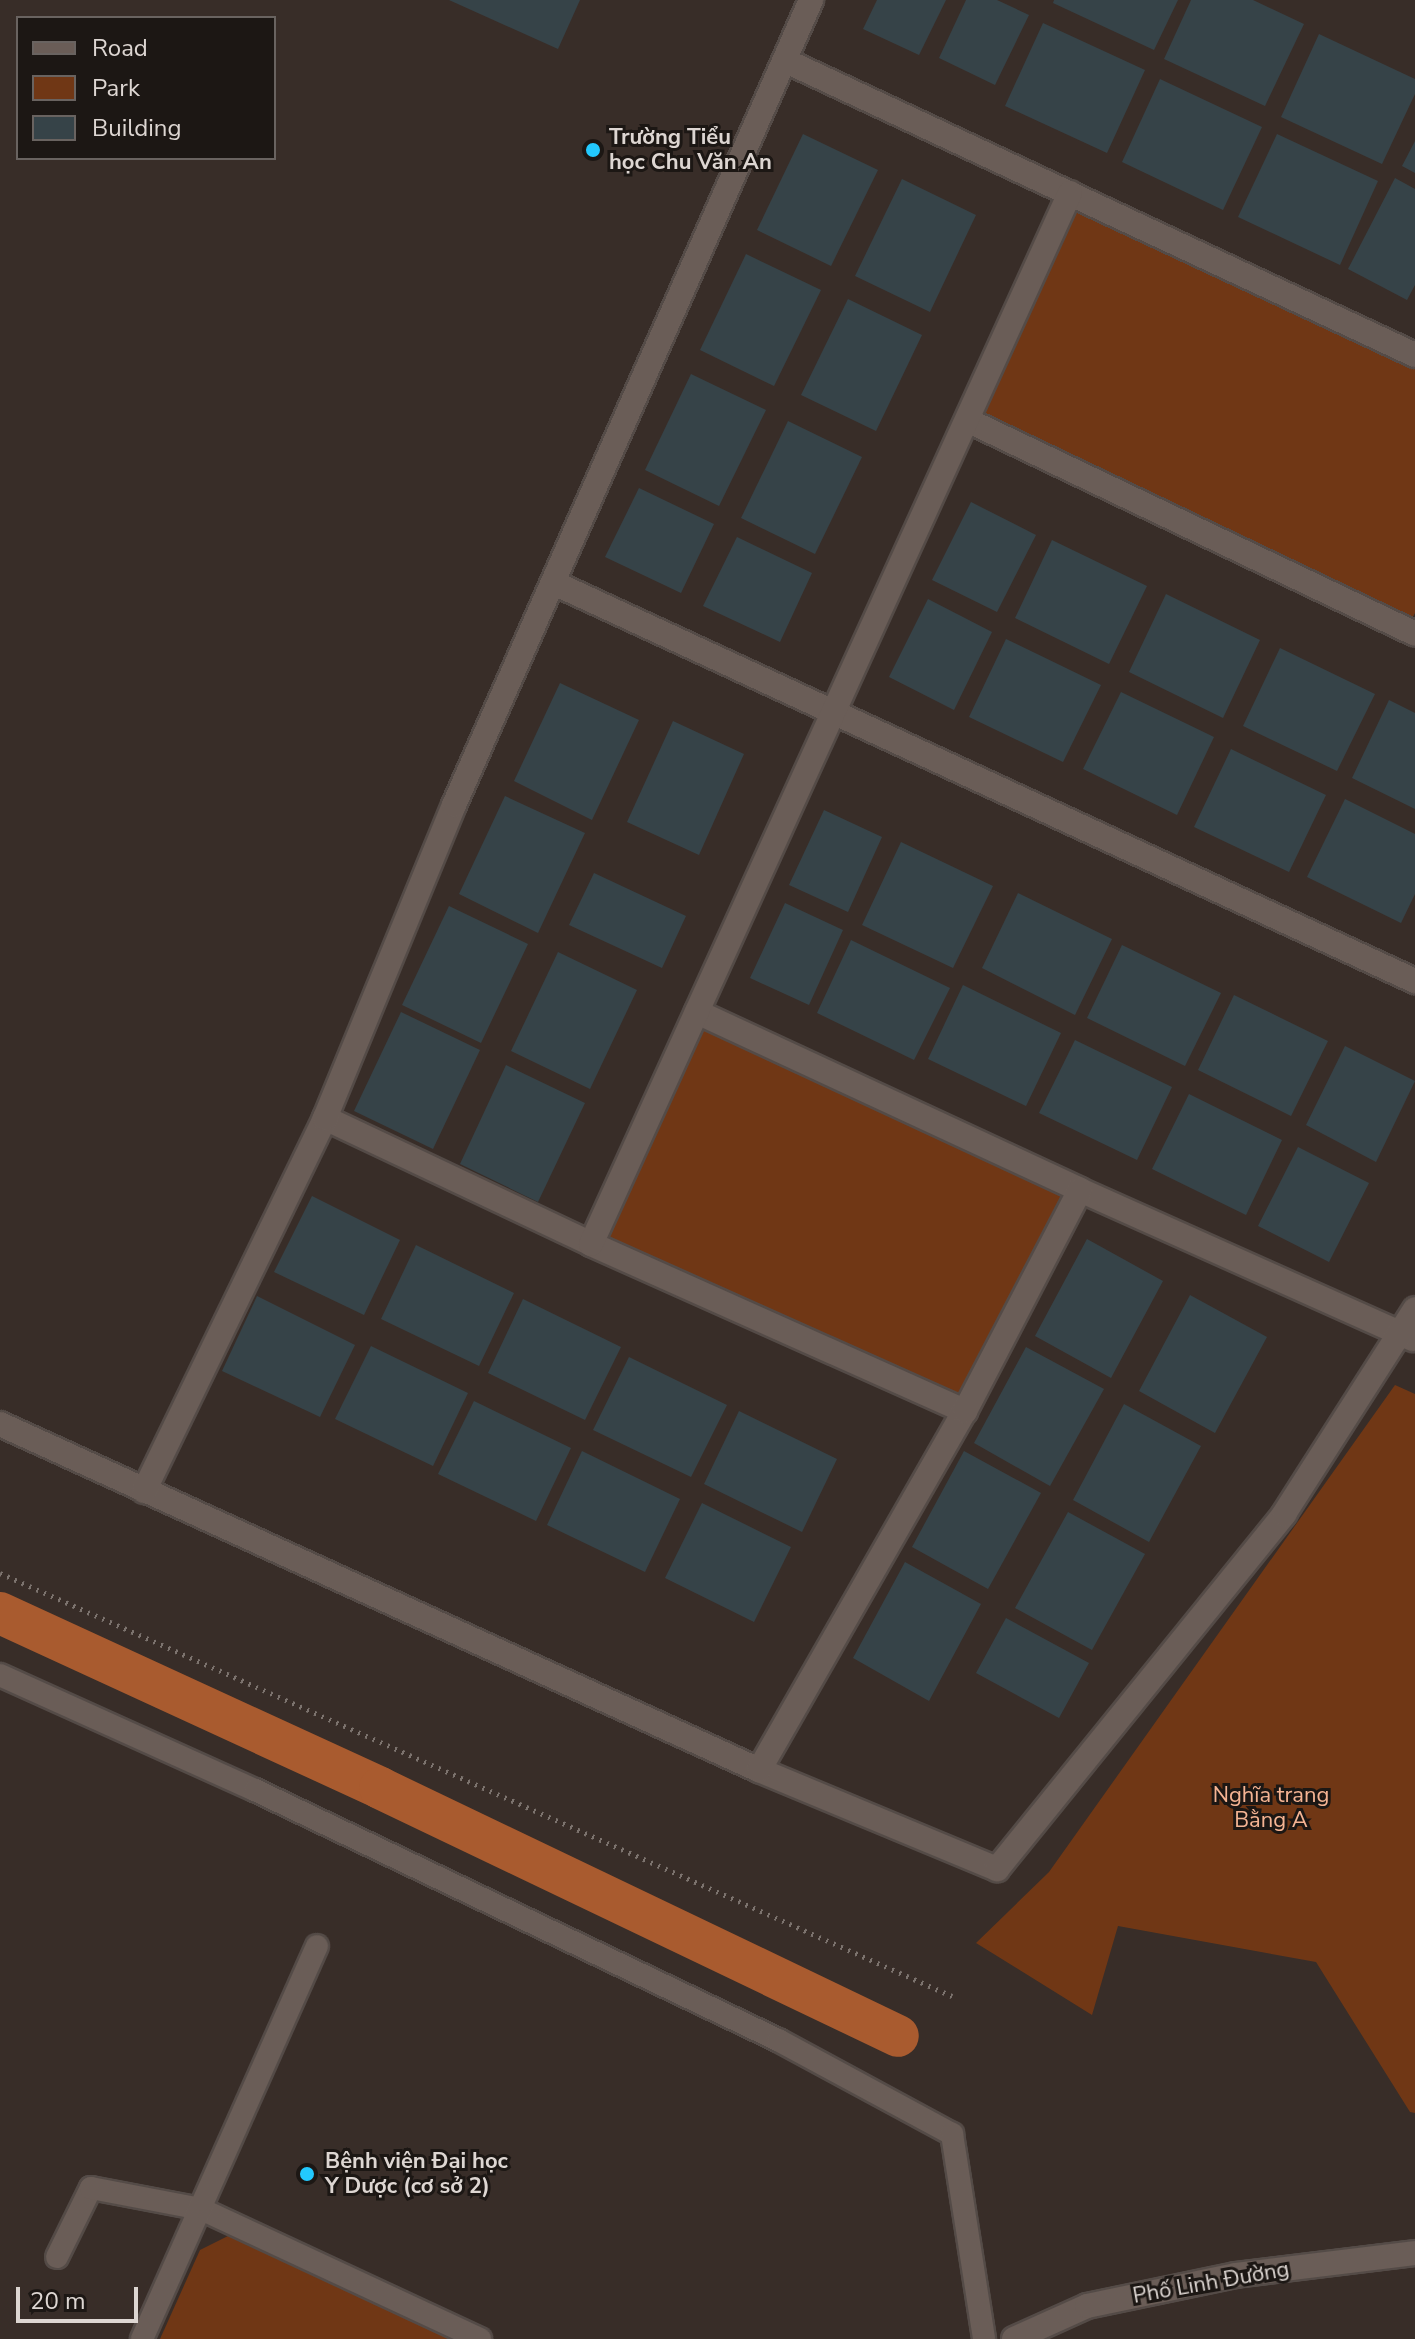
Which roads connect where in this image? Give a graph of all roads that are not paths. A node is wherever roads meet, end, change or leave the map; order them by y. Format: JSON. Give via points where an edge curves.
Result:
{"nodes":[{"id":1,"x":811,"y":0,"type":"edge"},
{"id":2,"x":786,"y":61,"type":"junction"},
{"id":3,"x":1070,"y":193,"type":"junction"},
{"id":4,"x":1415,"y":355,"type":"edge"},
{"id":5,"x":967,"y":420,"type":"junction"},
{"id":6,"x":554,"y":583,"type":"junction"},
{"id":7,"x":1412,"y":626,"type":"edge"},
{"id":8,"x":834,"y":711,"type":"junction"},
{"id":9,"x":1415,"y":981,"type":"edge"},
{"id":10,"x":697,"y":1012,"type":"junction"},
{"id":11,"x":325,"y":1118,"type":"junction"},
{"id":12,"x":1080,"y":1190,"type":"junction"},
{"id":13,"x":591,"y":1244,"type":"junction"},
{"id":14,"x":1415,"y":1309,"type":"edge"},
{"id":15,"x":1408,"y":1337,"type":"edge"},
{"id":16,"x":965,"y":1411,"type":"junction"},
{"id":17,"x":0,"y":1424,"type":"edge"},
{"id":18,"x":144,"y":1491,"type":"junction"},
{"id":19,"x":0,"y":1675,"type":"edge"},
{"id":20,"x":759,"y":1770,"type":"junction"},
{"id":21,"x":317,"y":1946,"type":"dead end"},
{"id":22,"x":201,"y":2209,"type":"junction"},
{"id":23,"x":1415,"y":2253,"type":"edge"},
{"id":24,"x":57,"y":2257,"type":"dead end"},
{"id":25,"x":142,"y":2339,"type":"edge"},
{"id":26,"x":480,"y":2339,"type":"edge"},
{"id":27,"x":984,"y":2339,"type":"edge"},
{"id":28,"x":1014,"y":2339,"type":"edge"}],
"edges":[{"from":1,"to":2,"type":"street"},
{"from":2,"to":3,"type":"street"},
{"from":2,"to":6,"type":"street"},
{"from":3,"to":4,"type":"street"},
{"from":3,"to":5,"type":"street"},
{"from":5,"to":7,"type":"street"},
{"from":5,"to":8,"type":"street"},
{"from":6,"to":8,"type":"street"},
{"from":6,"to":11,"type":"street","via":[[454,805]]},
{"from":8,"to":9,"type":"street"},
{"from":8,"to":10,"type":"street"},
{"from":10,"to":12,"type":"street"},
{"from":10,"to":13,"type":"street"},
{"from":11,"to":13,"type":"street"},
{"from":11,"to":18,"type":"street"},
{"from":12,"to":15,"type":"street"},
{"from":12,"to":16,"type":"street"},
{"from":13,"to":16,"type":"street"},
{"from":14,"to":15,"type":"street"},
{"from":15,"to":20,"type":"street","via":[[1284,1514],[997,1869]]},
{"from":16,"to":20,"type":"street"},
{"from":17,"to":18,"type":"street"},
{"from":18,"to":20,"type":"street"},
{"from":19,"to":27,"type":"lane","via":[[255,1790],[778,2040],[952,2134]]},
{"from":21,"to":22,"type":"lane"},
{"from":22,"to":24,"type":"lane","via":[[91,2188]]},
{"from":22,"to":25,"type":"lane"},
{"from":22,"to":26,"type":"lane"},
{"from":23,"to":28,"type":"street","name":"Phố Linh Đường","via":[[1236,2275],[1087,2306]]}]}
